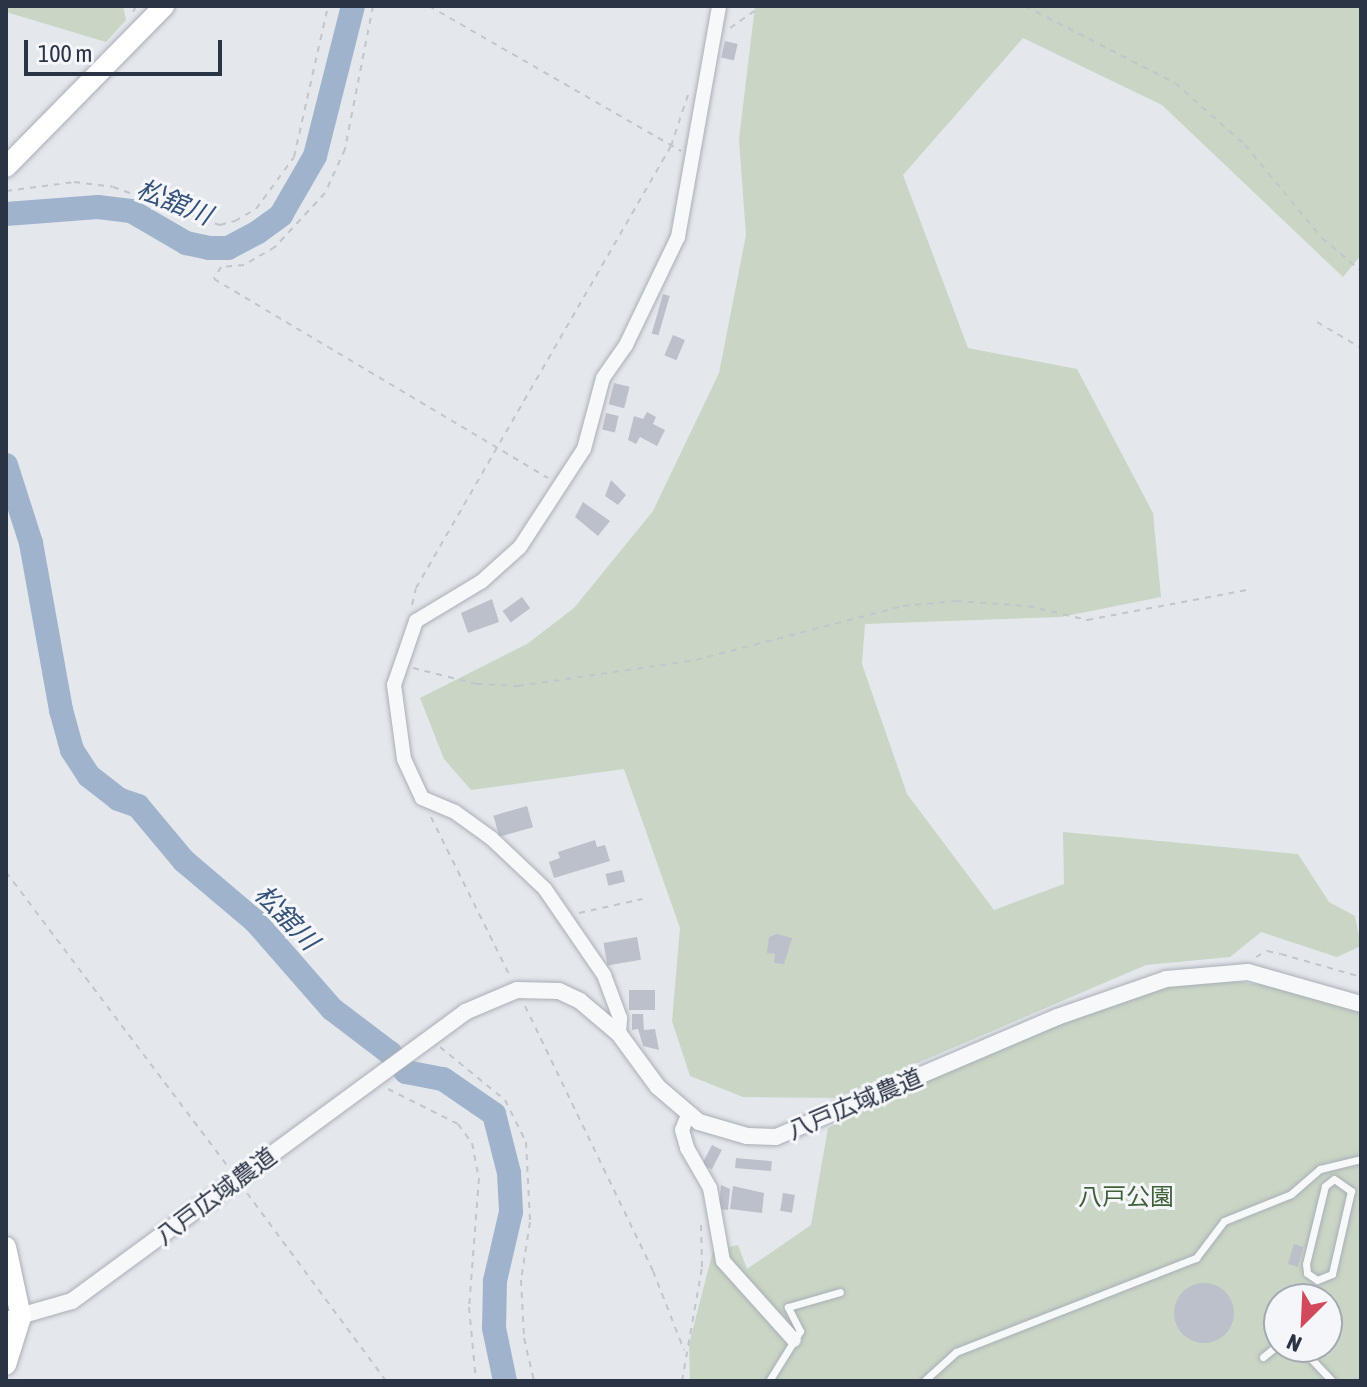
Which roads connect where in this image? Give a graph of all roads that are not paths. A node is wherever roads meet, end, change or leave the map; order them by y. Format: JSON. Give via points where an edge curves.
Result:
{"nodes":[{"id":1,"x":164,"y":6,"type":"edge"},
{"id":2,"x":719,"y":6,"type":"edge"},
{"id":3,"x":6,"y":167,"type":"edge"},
{"id":4,"x":1361,"y":1004,"type":"edge"},
{"id":5,"x":619,"y":1034,"type":"junction"},
{"id":6,"x":688,"y":1115,"type":"junction"},
{"id":7,"x":1361,"y":1159,"type":"edge"},
{"id":8,"x":6,"y":1247,"type":"edge"},
{"id":9,"x":1306,"y":1264,"type":"joint"},
{"id":10,"x":840,"y":1292,"type":"dead end"},
{"id":11,"x":14,"y":1318,"type":"edge"},
{"id":12,"x":794,"y":1340,"type":"junction"},
{"id":13,"x":1315,"y":1363,"type":"edge"},
{"id":14,"x":6,"y":1365,"type":"edge"},
{"id":15,"x":769,"y":1381,"type":"edge"},
{"id":16,"x":924,"y":1381,"type":"edge"},
{"id":17,"x":1332,"y":1381,"type":"edge"}],
"edges":[{"from":1,"to":3,"type":"main road"},
{"from":2,"to":5,"type":"street","via":[[678,237],[626,345],[603,378],[584,449],[520,547],[481,582],[416,621],[394,685],[404,759],[422,798],[455,812],[491,838],[567,918],[604,975],[620,1018]]},
{"from":4,"to":6,"type":"street","name":"八戸広域農道","via":[[1248,972],[1166,979],[1057,1017],[798,1131],[747,1136],[711,1128]]},
{"from":5,"to":6,"type":"street","name":"八戸広域農道","via":[[658,1087]]},
{"from":5,"to":11,"type":"street","name":"八戸広域農道","via":[[559,991],[517,990],[465,1012],[72,1301]]},
{"from":6,"to":12,"type":"street","via":[[682,1130],[710,1188],[723,1261]]},
{"from":7,"to":16,"type":"lane","via":[[1320,1169],[1291,1194],[1224,1221],[1196,1258],[956,1352]]},
{"from":8,"to":11,"type":"main road"},
{"from":9,"to":9,"type":"lane","via":[[1325,1186],[1341,1181],[1351,1191],[1332,1274],[1322,1280],[1311,1278]]},
{"from":10,"to":12,"type":"lane","via":[[788,1307],[800,1331]]},
{"from":11,"to":14,"type":"main road"},
{"from":12,"to":15,"type":"lane"},
{"from":13,"to":17,"type":"lane"}]}
